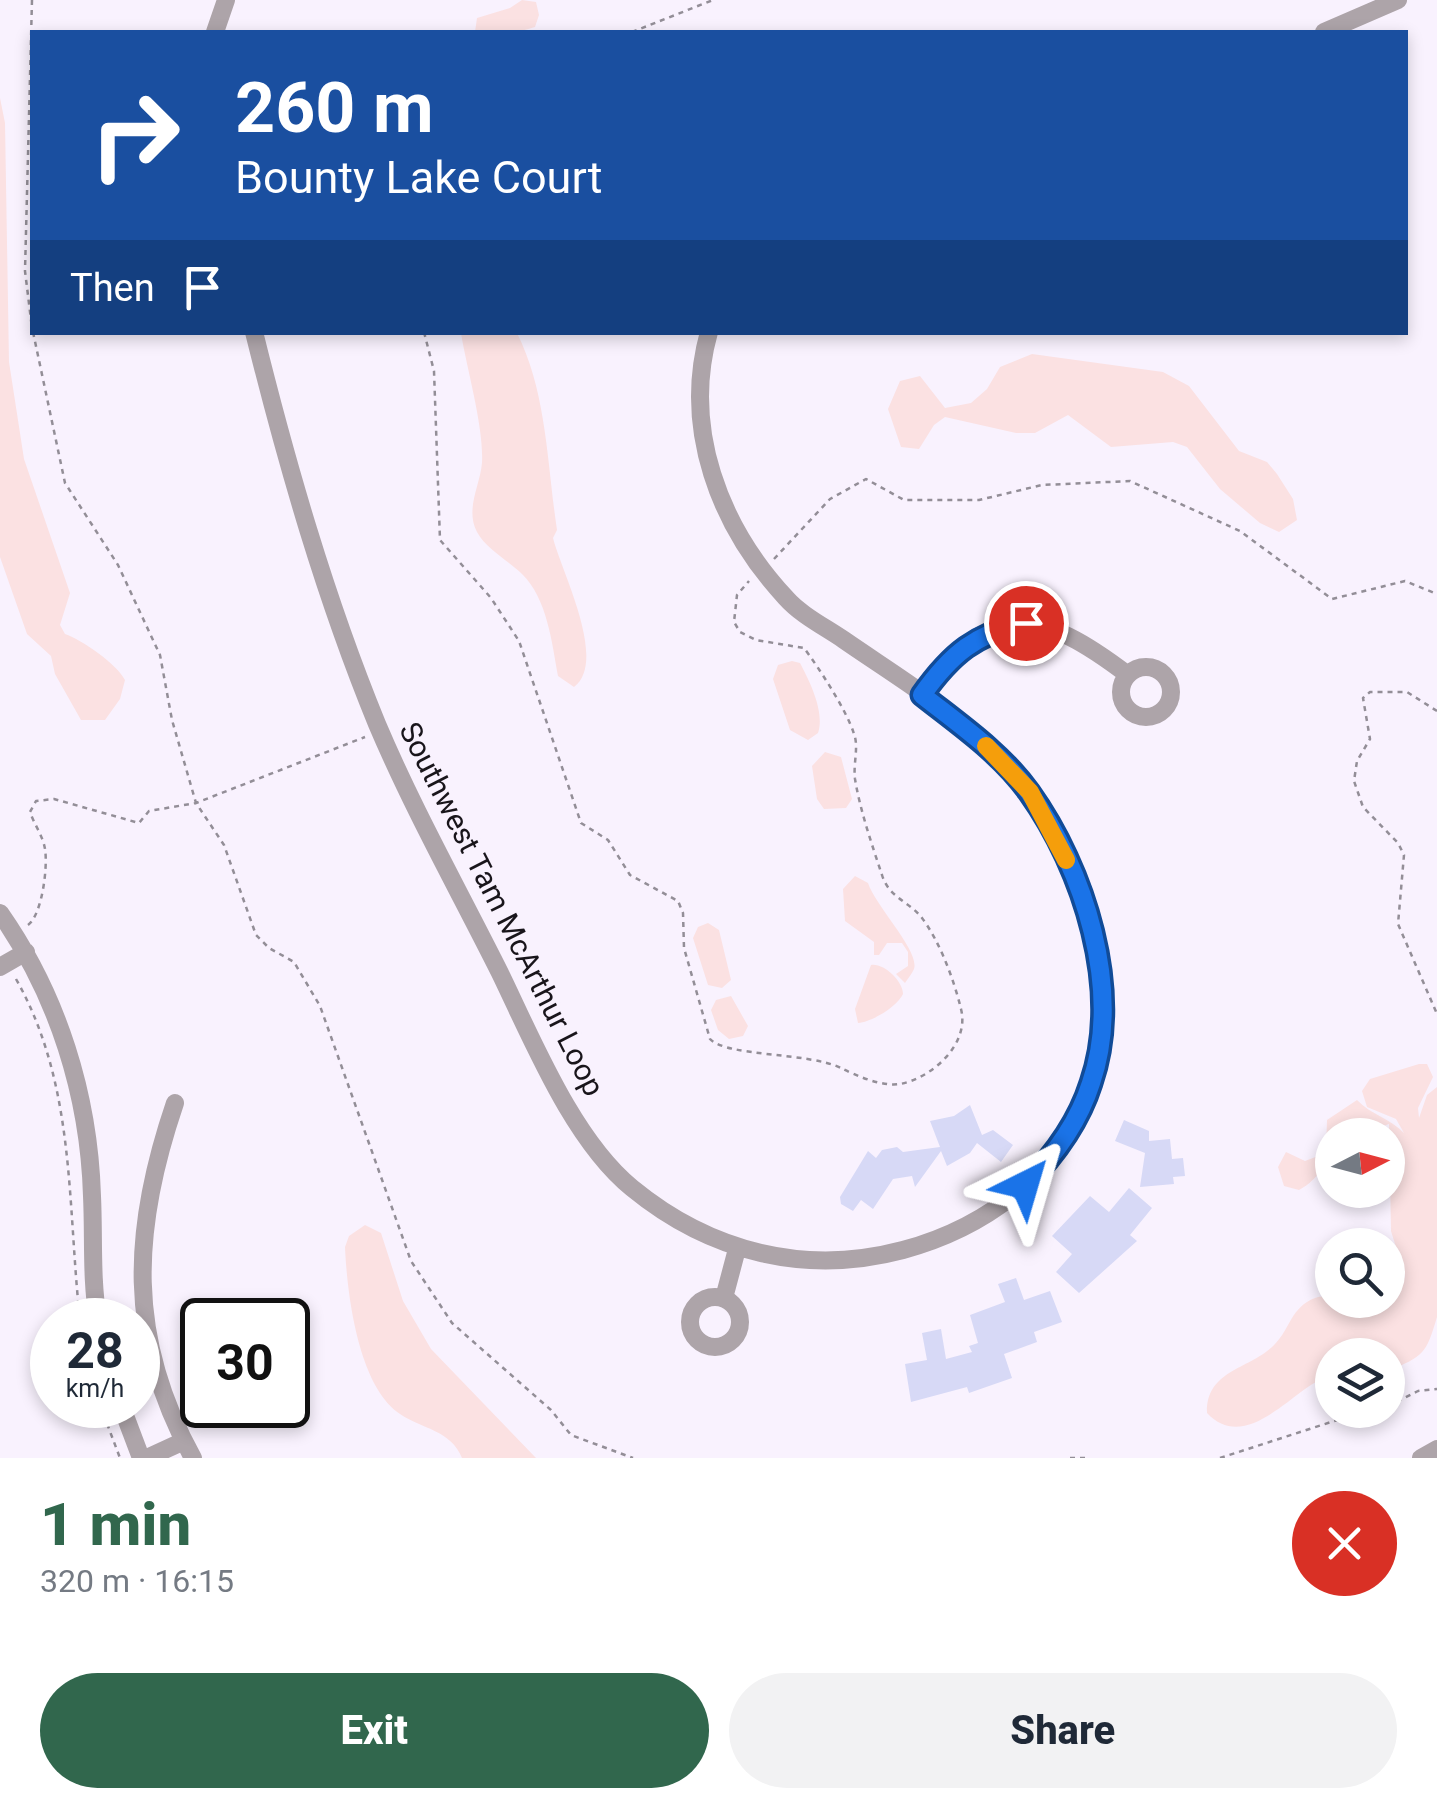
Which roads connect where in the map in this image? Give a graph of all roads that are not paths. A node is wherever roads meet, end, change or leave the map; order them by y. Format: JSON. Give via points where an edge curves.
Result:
{"nodes":[{"id":1,"x":226,"y":0,"type":"edge"},
{"id":2,"x":1398,"y":0,"type":"edge"},
{"id":3,"x":217,"y":30,"type":"edge"},
{"id":4,"x":1329,"y":30,"type":"edge"},
{"id":5,"x":255,"y":335,"type":"edge"},
{"id":6,"x":708,"y":335,"type":"edge"},
{"id":7,"x":1128,"y":675,"type":"dead end"},
{"id":8,"x":922,"y":695,"type":"junction"},
{"id":9,"x":0,"y":913,"type":"edge"},
{"id":10,"x":26,"y":952,"type":"junction"},
{"id":11,"x":3,"y":965,"type":"edge"},
{"id":12,"x":175,"y":1103,"type":"dead end"},
{"id":13,"x":737,"y":1249,"type":"junction"},
{"id":14,"x":95,"y":1298,"type":"edge"},
{"id":15,"x":724,"y":1298,"type":"dead end"},
{"id":16,"x":131,"y":1428,"type":"edge"},
{"id":17,"x":1437,"y":1449,"type":"edge"},
{"id":18,"x":188,"y":1450,"type":"edge"},
{"id":19,"x":144,"y":1458,"type":"edge"},
{"id":20,"x":1421,"y":1458,"type":"edge"}],
"edges":[{"from":1,"to":3,"type":"street"},
{"from":2,"to":4,"type":"street"},
{"from":5,"to":13,"type":"street","name":"Southwest Tam McArthur Loop","via":[[285,458],[380,731],[548,1072],[626,1184],[685,1227]]},
{"from":6,"to":8,"type":"street","name":"Southwest Tam McArthur Loop","via":[[698,372],[698,413],[706,460],[727,513],[788,601]]},
{"from":7,"to":8,"type":"street","via":[[1081,640],[1050,625],[1026,623],[971,641]]},
{"from":8,"to":13,"type":"street","name":"Southwest Tam McArthur Loop","via":[[996,753],[1030,792],[1062,850],[1090,922],[1100,975],[1092,1082],[1042,1168],[1009,1202],[970,1226],[882,1255],[829,1261]]},
{"from":9,"to":10,"type":"street"},
{"from":10,"to":11,"type":"street"},
{"from":10,"to":14,"type":"street","via":[[74,1068],[92,1195]]},
{"from":12,"to":18,"type":"street","via":[[152,1172],[141,1236],[142,1285],[166,1398]]},
{"from":13,"to":15,"type":"street"},
{"from":16,"to":19,"type":"street"},
{"from":17,"to":20,"type":"street"},
{"from":18,"to":19,"type":"street"}]}
